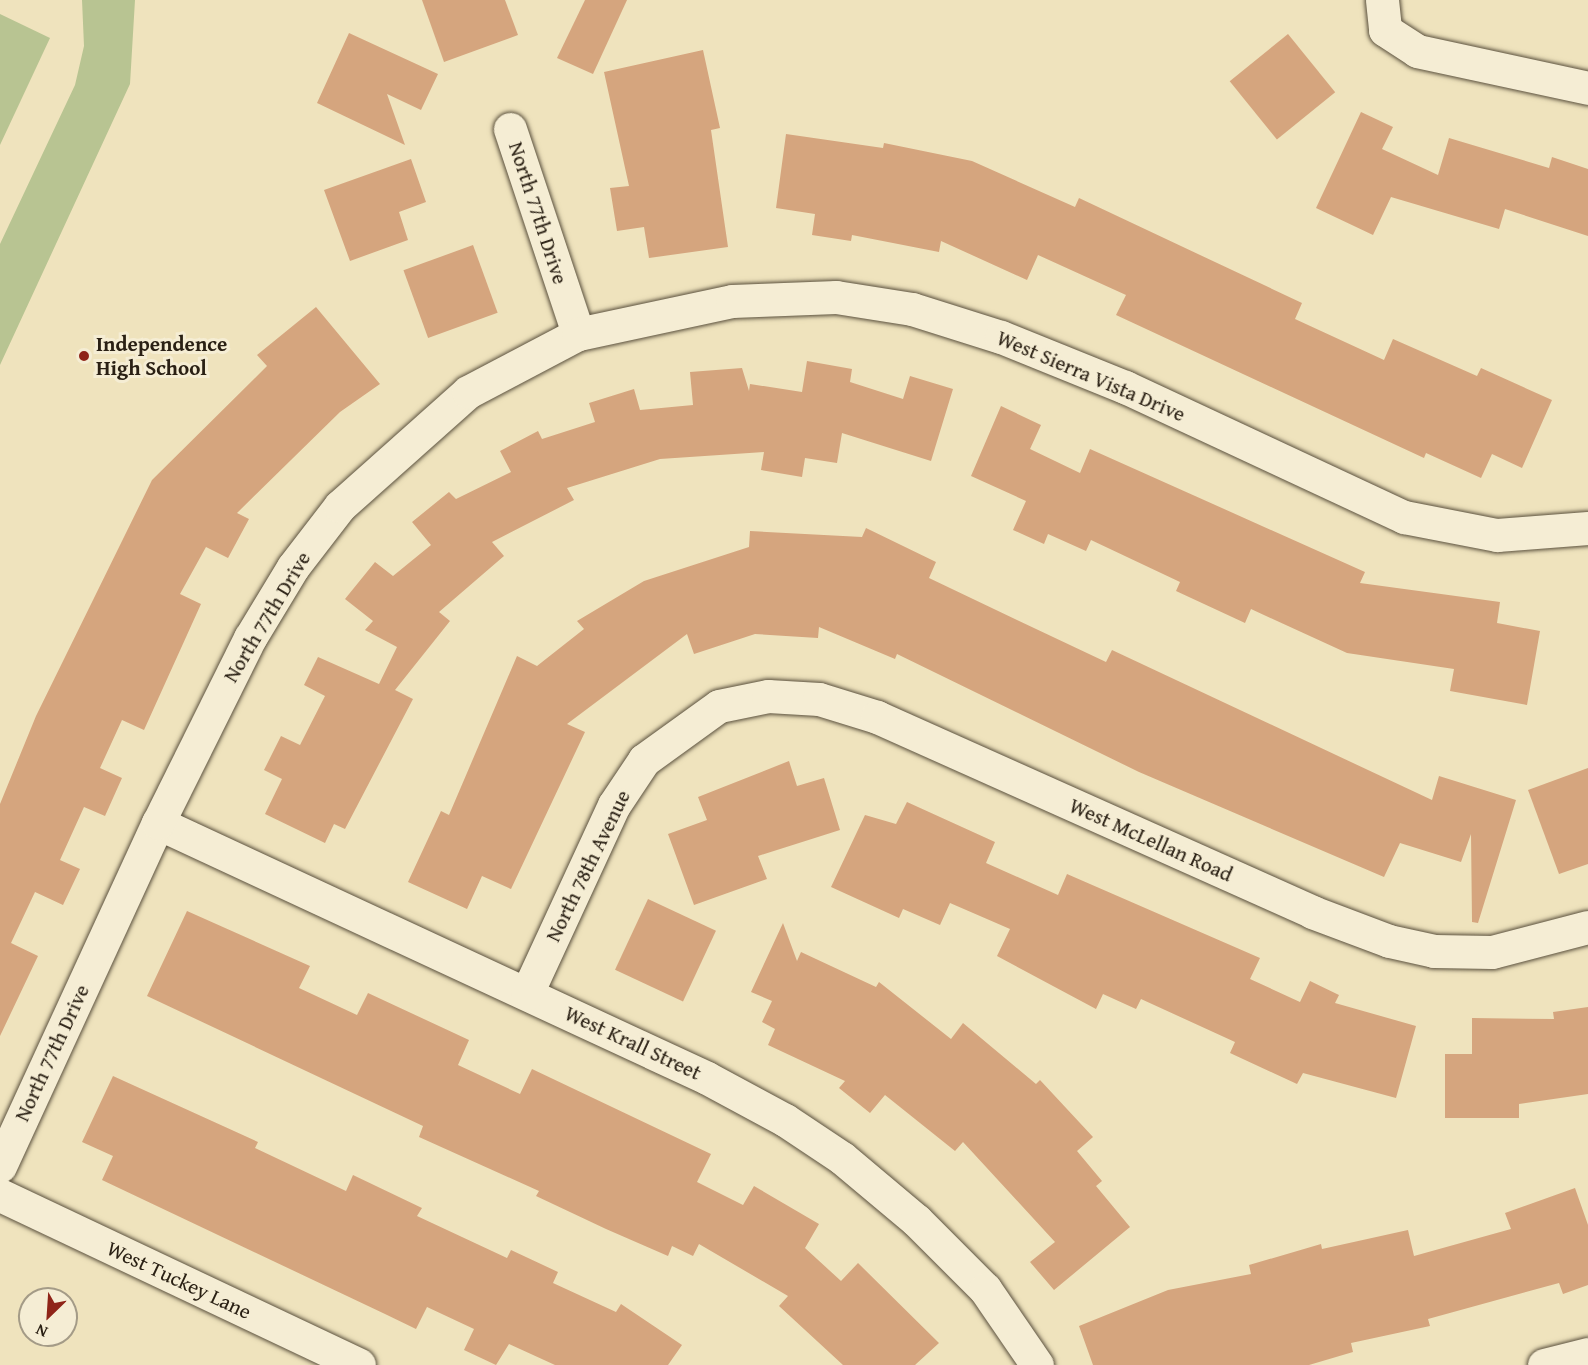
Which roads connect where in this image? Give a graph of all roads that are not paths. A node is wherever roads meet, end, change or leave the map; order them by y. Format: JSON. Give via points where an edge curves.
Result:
{"nodes":[{"id":1,"x":1384,"y":15,"type":"edge"},
{"id":2,"x":1588,"y":88,"type":"edge"},
{"id":3,"x":510,"y":129,"type":"dead end"},
{"id":4,"x":578,"y":334,"type":"junction"},
{"id":5,"x":1588,"y":528,"type":"edge"},
{"id":6,"x":719,"y":706,"type":"joint"},
{"id":7,"x":158,"y":822,"type":"junction"},
{"id":8,"x":1588,"y":927,"type":"edge"},
{"id":9,"x":527,"y":993,"type":"junction"},
{"id":10,"x":0,"y":1166,"type":"edge"},
{"id":11,"x":0,"y":1195,"type":"edge"},
{"id":12,"x":1588,"y":1354,"type":"edge"},
{"id":13,"x":359,"y":1365,"type":"edge"},
{"id":14,"x":1036,"y":1365,"type":"edge"},
{"id":15,"x":1544,"y":1365,"type":"edge"}],
"edges":[{"from":1,"to":2,"type":"street","via":[[1417,51]]},
{"from":3,"to":4,"type":"street","name":"North 77th Drive"},
{"from":4,"to":5,"type":"street","name":"West Sierra Vista Drive","via":[[732,301],[836,297],[912,309],[1001,337],[1125,387],[1404,517],[1497,535]]},
{"from":4,"to":7,"type":"street","name":"North 77th Drive","via":[[468,392],[340,506],[293,567],[250,638]]},
{"from":6,"to":8,"type":"street","name":"West McLellan Road","via":[[768,696],[819,699],[877,717],[1312,912],[1389,941],[1434,951],[1492,952]]},
{"from":6,"to":9,"type":"street","name":"North 78th Avenue","via":[[672,736],[638,769],[614,805]]},
{"from":7,"to":9,"type":"street","name":"West Krall Street"},
{"from":7,"to":10,"type":"street","name":"North 77th Drive"},
{"from":9,"to":14,"type":"street","name":"West Krall Street","via":[[707,1078],[842,1158],[984,1289]]},
{"from":11,"to":13,"type":"street","name":"West Tuckey Lane"},
{"from":12,"to":15,"type":"street"}]}
